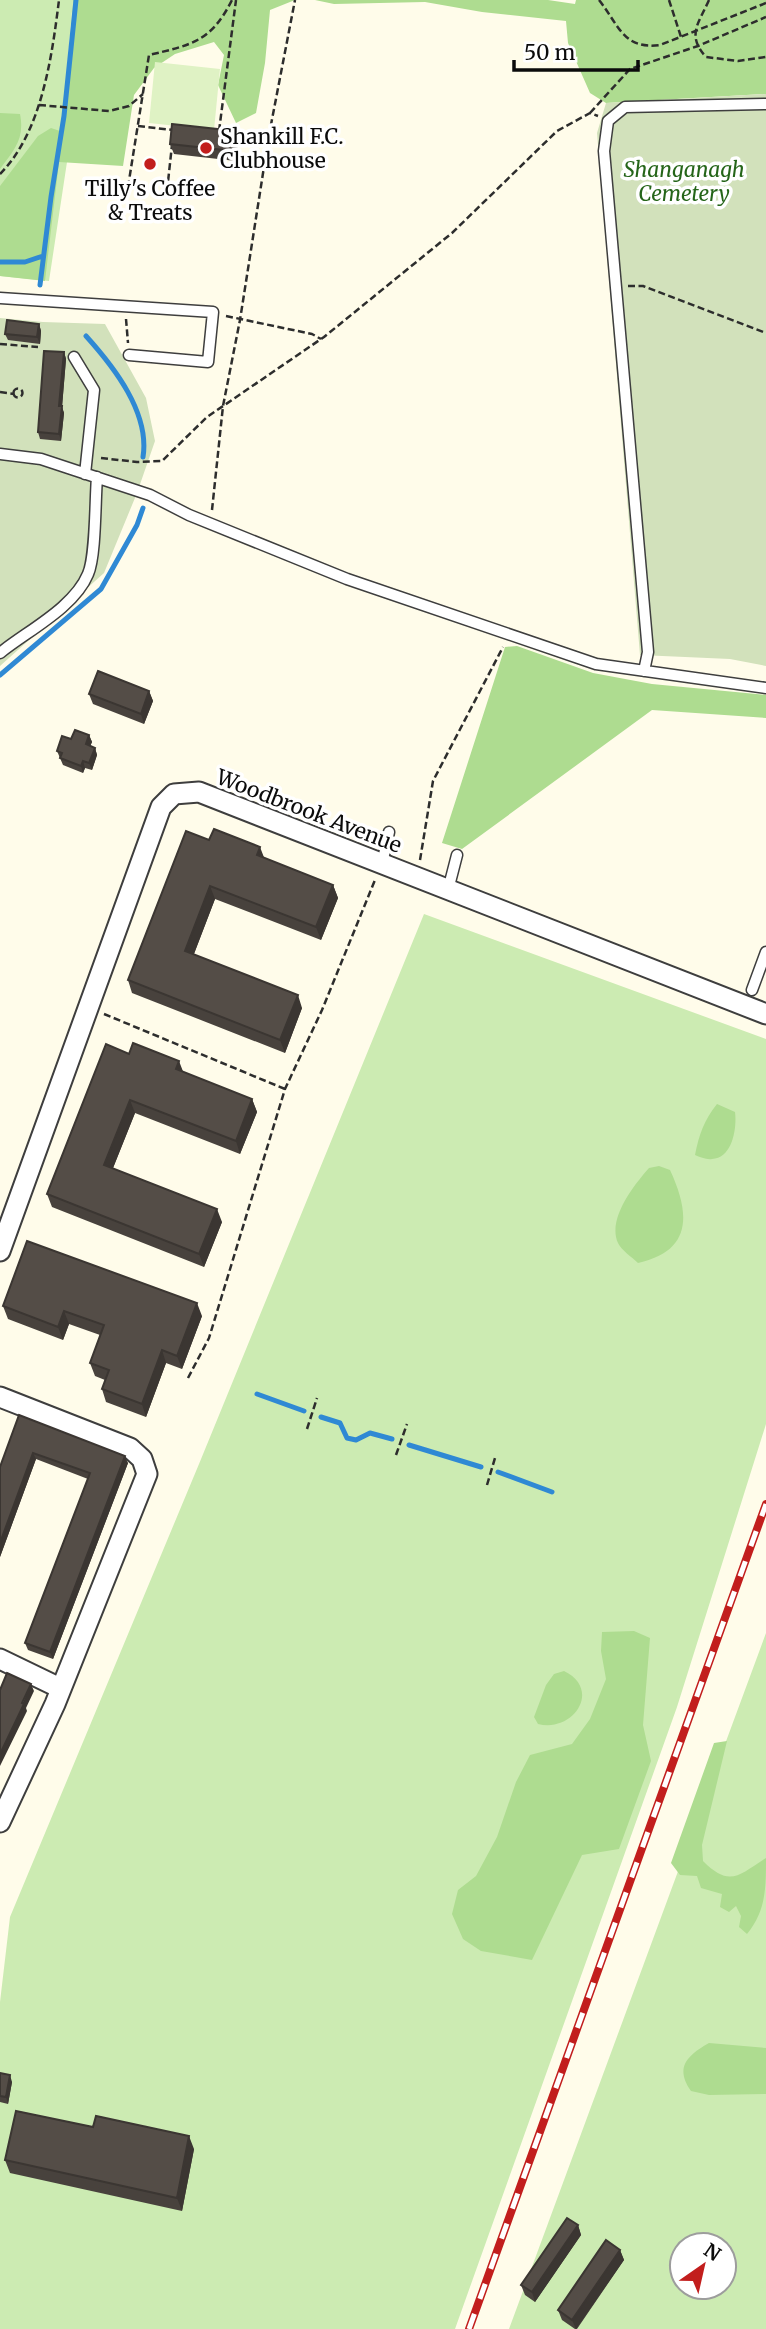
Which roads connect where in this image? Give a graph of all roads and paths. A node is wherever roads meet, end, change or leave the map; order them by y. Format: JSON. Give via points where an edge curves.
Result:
{"nodes":[{"id":1,"x":60,"y":0,"type":"edge"},
{"id":2,"x":234,"y":0,"type":"edge"},
{"id":3,"x":295,"y":0,"type":"edge"},
{"id":4,"x":599,"y":0,"type":"edge"},
{"id":5,"x":669,"y":0,"type":"edge"},
{"id":6,"x":709,"y":0,"type":"edge"},
{"id":7,"x":766,"y":3,"type":"edge"},
{"id":8,"x":766,"y":16,"type":"edge"},
{"id":9,"x":695,"y":32,"type":"junction"},
{"id":10,"x":681,"y":37,"type":"junction"},
{"id":11,"x":698,"y":46,"type":"junction"},
{"id":12,"x":766,"y":57,"type":"edge"},
{"id":13,"x":143,"y":94,"type":"junction"},
{"id":14,"x":38,"y":104,"type":"junction"},
{"id":15,"x":766,"y":104,"type":"edge"},
{"id":16,"x":590,"y":113,"type":"junction"},
{"id":17,"x":608,"y":121,"type":"junction"},
{"id":18,"x":138,"y":127,"type":"junction"},
{"id":19,"x":173,"y":130,"type":"edge"},
{"id":20,"x":218,"y":134,"type":"edge"},
{"id":21,"x":172,"y":142,"type":"edge"},
{"id":22,"x":0,"y":174,"type":"edge"},
{"id":23,"x":128,"y":187,"type":"dead end"},
{"id":24,"x":167,"y":191,"type":"dead end"},
{"id":25,"x":616,"y":286,"type":"junction"},
{"id":26,"x":0,"y":298,"type":"edge"},
{"id":27,"x":127,"y":305,"type":"junction"},
{"id":28,"x":213,"y":312,"type":"junction"},
{"id":29,"x":240,"y":320,"type":"junction"},
{"id":30,"x":766,"y":332,"type":"edge"},
{"id":31,"x":321,"y":339,"type":"junction"},
{"id":32,"x":0,"y":344,"type":"edge"},
{"id":33,"x":38,"y":347,"type":"edge"},
{"id":34,"x":129,"y":355,"type":"joint"},
{"id":35,"x":74,"y":357,"type":"dead end"},
{"id":36,"x":0,"y":392,"type":"edge"},
{"id":37,"x":14,"y":394,"type":"dead end"},
{"id":38,"x":223,"y":406,"type":"junction"},
{"id":39,"x":0,"y":454,"type":"edge"},
{"id":40,"x":87,"y":457,"type":"junction"},
{"id":41,"x":85,"y":474,"type":"junction"},
{"id":42,"x":97,"y":477,"type":"junction"},
{"id":43,"x":212,"y":510,"type":"dead end"},
{"id":44,"x":510,"y":635,"type":"junction"},
{"id":45,"x":0,"y":653,"type":"edge"},
{"id":46,"x":644,"y":671,"type":"junction"},
{"id":47,"x":766,"y":688,"type":"edge"},
{"id":48,"x":389,"y":832,"type":"dead end"},
{"id":49,"x":457,"y":855,"type":"dead end"},
{"id":50,"x":382,"y":864,"type":"junction"},
{"id":51,"x":417,"y":878,"type":"junction"},
{"id":52,"x":447,"y":890,"type":"junction"},
{"id":53,"x":766,"y":952,"type":"edge"},
{"id":54,"x":764,"y":966,"type":"edge"},
{"id":55,"x":752,"y":990,"type":"dead end"},
{"id":56,"x":90,"y":1005,"type":"junction"},
{"id":57,"x":766,"y":1014,"type":"edge"},
{"id":58,"x":285,"y":1089,"type":"junction"},
{"id":59,"x":0,"y":1251,"type":"edge"},
{"id":60,"x":188,"y":1378,"type":"dead end"},
{"id":61,"x":0,"y":1398,"type":"edge"},
{"id":62,"x":317,"y":1398,"type":"dead end"},
{"id":63,"x":407,"y":1424,"type":"dead end"},
{"id":64,"x":307,"y":1429,"type":"dead end"},
{"id":65,"x":396,"y":1455,"type":"dead end"},
{"id":66,"x":495,"y":1458,"type":"dead end"},
{"id":67,"x":487,"y":1485,"type":"dead end"},
{"id":68,"x":0,"y":1660,"type":"edge"},
{"id":69,"x":60,"y":1688,"type":"junction"},
{"id":70,"x":0,"y":1822,"type":"edge"}],
"edges":[{"from":1,"to":14,"type":"path"},
{"from":2,"to":13,"type":"path","via":[[203,38],[149,55]]},
{"from":2,"to":20,"type":"path"},
{"from":3,"to":29,"type":"path"},
{"from":4,"to":10,"type":"path","via":[[635,44],[660,45]]},
{"from":5,"to":10,"type":"path"},
{"from":6,"to":9,"type":"path"},
{"from":7,"to":9,"type":"path"},
{"from":8,"to":11,"type":"path"},
{"from":9,"to":10,"type":"path"},
{"from":9,"to":11,"type":"path"},
{"from":11,"to":12,"type":"path","via":[[706,57],[737,61]]},
{"from":11,"to":16,"type":"path","via":[[630,69]]},
{"from":13,"to":14,"type":"path","via":[[129,106],[109,111]]},
{"from":13,"to":18,"type":"path"},
{"from":14,"to":22,"type":"path","via":[[20,149]]},
{"from":15,"to":17,"type":"lane","via":[[625,107]]},
{"from":16,"to":17,"type":"path"},
{"from":16,"to":31,"type":"path","via":[[557,131],[452,233]]},
{"from":17,"to":25,"type":"lane","via":[[604,151]]},
{"from":18,"to":19,"type":"path"},
{"from":18,"to":23,"type":"path"},
{"from":21,"to":24,"type":"path"},
{"from":25,"to":30,"type":"path","via":[[643,285]]},
{"from":25,"to":46,"type":"lane","via":[[648,652]]},
{"from":26,"to":27,"type":"lane"},
{"from":27,"to":28,"type":"lane"},
{"from":27,"to":34,"type":"path"},
{"from":28,"to":29,"type":"path"},
{"from":28,"to":34,"type":"lane","via":[[208,362]]},
{"from":29,"to":31,"type":"path"},
{"from":29,"to":38,"type":"path"},
{"from":31,"to":38,"type":"path"},
{"from":32,"to":33,"type":"path"},
{"from":35,"to":40,"type":"lane","via":[[94,390]]},
{"from":36,"to":37,"type":"path"},
{"from":38,"to":40,"type":"path","via":[[162,461]]},
{"from":38,"to":43,"type":"path"},
{"from":39,"to":41,"type":"lane","via":[[41,460]]},
{"from":40,"to":41,"type":"lane"},
{"from":41,"to":42,"type":"lane"},
{"from":42,"to":44,"type":"lane","via":[[347,579]]},
{"from":42,"to":45,"type":"lane","via":[[89,572],[80,589]]},
{"from":44,"to":46,"type":"lane","via":[[596,664]]},
{"from":44,"to":51,"type":"path","via":[[433,781]]},
{"from":46,"to":47,"type":"lane"},
{"from":48,"to":50,"type":"lane"},
{"from":49,"to":52,"type":"lane"},
{"from":50,"to":51,"type":"street","name":"Woodbrook Avenue"},
{"from":50,"to":56,"type":"street","name":"Woodbrook Avenue","via":[[199,792],[174,794],[161,807]]},
{"from":50,"to":58,"type":"path"},
{"from":51,"to":52,"type":"street","name":"Woodbrook Avenue"},
{"from":52,"to":57,"type":"street","name":"Woodbrook Avenue"},
{"from":53,"to":54,"type":"lane"},
{"from":54,"to":55,"type":"lane"},
{"from":56,"to":58,"type":"path"},
{"from":56,"to":59,"type":"street","name":"Woodbrook Avenue"},
{"from":58,"to":60,"type":"path","via":[[209,1338]]},
{"from":61,"to":69,"type":"street","via":[[130,1448],[142,1459],[147,1474]]},
{"from":62,"to":64,"type":"path"},
{"from":63,"to":65,"type":"path"},
{"from":66,"to":67,"type":"path"},
{"from":68,"to":69,"type":"street"},
{"from":69,"to":70,"type":"street"}]}
